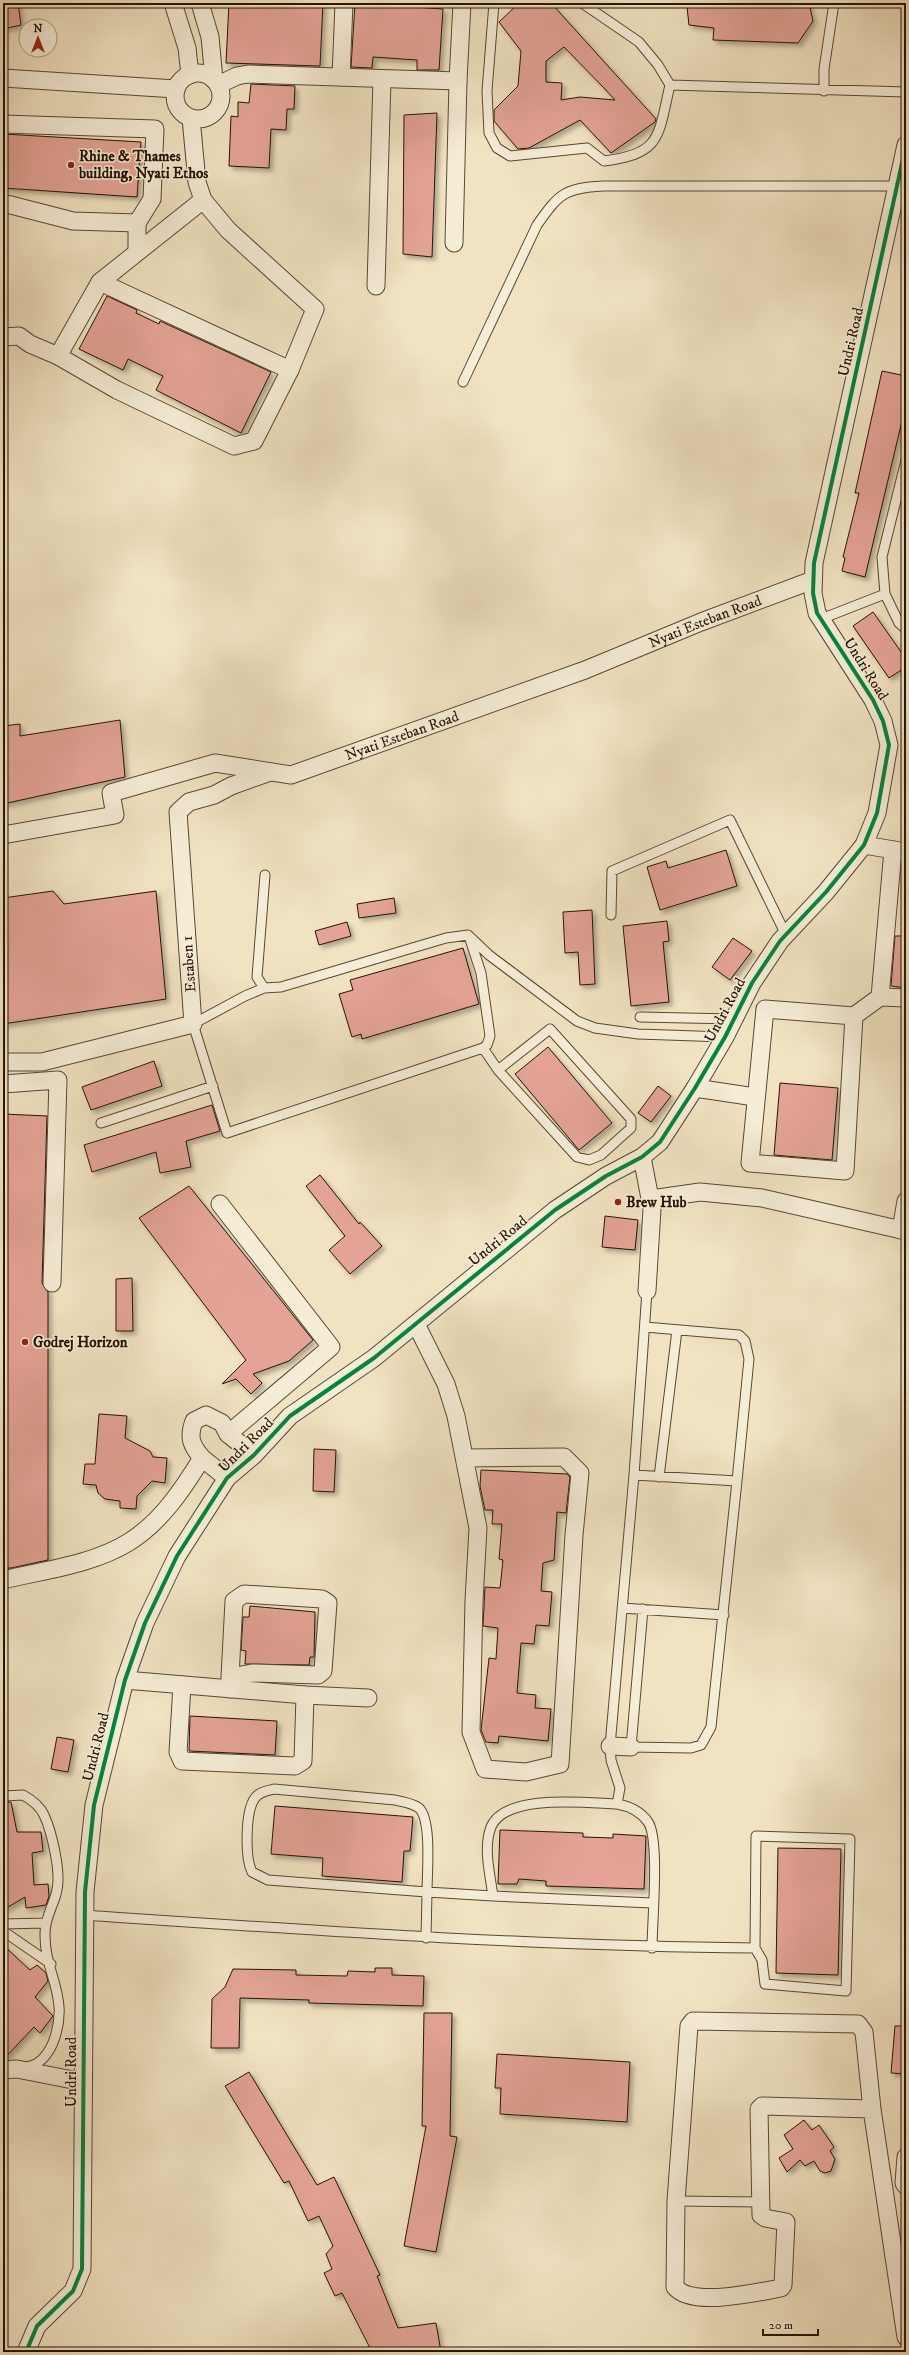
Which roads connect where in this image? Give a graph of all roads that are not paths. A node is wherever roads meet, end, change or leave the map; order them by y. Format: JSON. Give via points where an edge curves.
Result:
{"nodes":[{"id":1,"x":173,"y":3,"type":"edge"},
{"id":2,"x":200,"y":3,"type":"edge"},
{"id":3,"x":344,"y":3,"type":"edge"},
{"id":4,"x":462,"y":3,"type":"edge"},
{"id":5,"x":494,"y":3,"type":"edge"},
{"id":6,"x":582,"y":3,"type":"edge"},
{"id":7,"x":834,"y":3,"type":"edge"},
{"id":8,"x":190,"y":75,"type":"junction"},
{"id":9,"x":342,"y":77,"type":"junction"},
{"id":10,"x":3,"y":78,"type":"edge"},
{"id":11,"x":382,"y":78,"type":"junction"},
{"id":12,"x":458,"y":81,"type":"junction"},
{"id":13,"x":216,"y":83,"type":"junction"},
{"id":14,"x":670,"y":85,"type":"junction"},
{"id":15,"x":176,"y":89,"type":"junction"},
{"id":16,"x":824,"y":91,"type":"junction"},
{"id":17,"x":906,"y":92,"type":"edge"},
{"id":18,"x":191,"y":118,"type":"junction"},
{"id":19,"x":3,"y":124,"type":"edge"},
{"id":20,"x":906,"y":145,"type":"edge"},
{"id":21,"x":898,"y":186,"type":"junction"},
{"id":22,"x":203,"y":200,"type":"junction"},
{"id":23,"x":3,"y":203,"type":"edge"},
{"id":24,"x":137,"y":223,"type":"junction"},
{"id":25,"x":454,"y":243,"type":"dead end"},
{"id":26,"x":137,"y":252,"type":"junction"},
{"id":27,"x":100,"y":282,"type":"junction"},
{"id":28,"x":376,"y":286,"type":"dead end"},
{"id":29,"x":3,"y":337,"type":"edge"},
{"id":30,"x":58,"y":356,"type":"junction"},
{"id":31,"x":290,"y":370,"type":"junction"},
{"id":32,"x":463,"y":382,"type":"dead end"},
{"id":33,"x":906,"y":460,"type":"edge"},
{"id":34,"x":813,"y":580,"type":"junction"},
{"id":35,"x":885,"y":594,"type":"junction"},
{"id":36,"x":821,"y":619,"type":"junction"},
{"id":37,"x":906,"y":628,"type":"edge"},
{"id":38,"x":272,"y":772,"type":"junction"},
{"id":39,"x":3,"y":835,"type":"edge"},
{"id":40,"x":864,"y":845,"type":"junction"},
{"id":41,"x":899,"y":851,"type":"edge"},
{"id":42,"x":265,"y":874,"type":"dead end"},
{"id":43,"x":611,"y":915,"type":"dead end"},
{"id":44,"x":468,"y":935,"type":"junction"},
{"id":45,"x":786,"y":935,"type":"junction"},
{"id":46,"x":264,"y":988,"type":"junction"},
{"id":47,"x":880,"y":997,"type":"junction"},
{"id":48,"x":906,"y":998,"type":"edge"},
{"id":49,"x":854,"y":1016,"type":"junction"},
{"id":50,"x":640,"y":1017,"type":"dead end"},
{"id":51,"x":734,"y":1019,"type":"junction"},
{"id":52,"x":193,"y":1024,"type":"junction"},
{"id":53,"x":725,"y":1037,"type":"junction"},
{"id":54,"x":483,"y":1048,"type":"junction"},
{"id":55,"x":3,"y":1062,"type":"edge"},
{"id":56,"x":498,"y":1070,"type":"junction"},
{"id":57,"x":3,"y":1084,"type":"edge"},
{"id":58,"x":213,"y":1086,"type":"junction"},
{"id":59,"x":694,"y":1088,"type":"junction"},
{"id":60,"x":755,"y":1097,"type":"junction"},
{"id":61,"x":101,"y":1123,"type":"dead end"},
{"id":62,"x":642,"y":1157,"type":"junction"},
{"id":63,"x":651,"y":1199,"type":"junction"},
{"id":64,"x":906,"y":1201,"type":"edge"},
{"id":65,"x":220,"y":1204,"type":"dead end"},
{"id":66,"x":904,"y":1231,"type":"edge"},
{"id":67,"x":52,"y":1283,"type":"dead end"},
{"id":68,"x":647,"y":1291,"type":"joint"},
{"id":69,"x":416,"y":1324,"type":"junction"},
{"id":70,"x":645,"y":1327,"type":"junction"},
{"id":71,"x":677,"y":1330,"type":"junction"},
{"id":72,"x":228,"y":1434,"type":"junction"},
{"id":73,"x":254,"y":1455,"type":"junction"},
{"id":74,"x":202,"y":1458,"type":"junction"},
{"id":75,"x":465,"y":1458,"type":"junction"},
{"id":76,"x":634,"y":1475,"type":"junction"},
{"id":77,"x":659,"y":1477,"type":"junction"},
{"id":78,"x":227,"y":1478,"type":"junction"},
{"id":79,"x":737,"y":1481,"type":"junction"},
{"id":80,"x":3,"y":1580,"type":"edge"},
{"id":81,"x":622,"y":1608,"type":"junction"},
{"id":82,"x":643,"y":1609,"type":"junction"},
{"id":83,"x":724,"y":1615,"type":"junction"},
{"id":84,"x":125,"y":1680,"type":"junction"},
{"id":85,"x":230,"y":1683,"type":"junction"},
{"id":86,"x":182,"y":1685,"type":"junction"},
{"id":87,"x":306,"y":1695,"type":"junction"},
{"id":88,"x":368,"y":1698,"type":"dead end"},
{"id":89,"x":610,"y":1746,"type":"junction"},
{"id":90,"x":631,"y":1747,"type":"junction"},
{"id":91,"x":3,"y":1796,"type":"edge"},
{"id":92,"x":617,"y":1804,"type":"junction"},
{"id":93,"x":427,"y":1892,"type":"junction"},
{"id":94,"x":493,"y":1896,"type":"junction"},
{"id":95,"x":652,"y":1903,"type":"junction"},
{"id":96,"x":84,"y":1915,"type":"junction"},
{"id":97,"x":46,"y":1923,"type":"junction"},
{"id":98,"x":3,"y":1924,"type":"edge"},
{"id":99,"x":3,"y":1931,"type":"edge"},
{"id":100,"x":426,"y":1938,"type":"junction"},
{"id":101,"x":652,"y":1948,"type":"junction"},
{"id":102,"x":755,"y":1948,"type":"junction"},
{"id":103,"x":51,"y":1964,"type":"junction"},
{"id":104,"x":10,"y":2069,"type":"edge"},
{"id":105,"x":83,"y":2082,"type":"junction"},
{"id":106,"x":872,"y":2109,"type":"junction"},
{"id":107,"x":906,"y":2157,"type":"edge"},
{"id":108,"x":906,"y":2186,"type":"edge"},
{"id":109,"x":676,"y":2201,"type":"junction"},
{"id":110,"x":760,"y":2202,"type":"junction"},
{"id":111,"x":906,"y":2337,"type":"edge"},
{"id":112,"x":26,"y":2352,"type":"edge"}],
"edges":[{"from":1,"to":8,"type":"street","via":[[187,48]]},
{"from":2,"to":13,"type":"street","via":[[210,38]]},
{"from":3,"to":9,"type":"street"},
{"from":4,"to":12,"type":"street"},
{"from":5,"to":14,"type":"lane","via":[[488,91],[489,133],[497,148],[510,156],[587,148],[604,161],[641,153],[651,146],[658,134]]},
{"from":6,"to":14,"type":"lane","via":[[639,42]]},
{"from":7,"to":16,"type":"lane","via":[[824,69]]},
{"from":8,"to":13,"type":"street","via":[[204,74]]},
{"from":8,"to":15,"type":"street","via":[[184,78]]},
{"from":9,"to":11,"type":"street"},
{"from":9,"to":13,"type":"street","via":[[248,74]]},
{"from":10,"to":15,"type":"street"},
{"from":11,"to":12,"type":"street"},
{"from":11,"to":28,"type":"street"},
{"from":12,"to":25,"type":"street"},
{"from":13,"to":18,"type":"street","via":[[220,93],[218,108],[207,118]]},
{"from":14,"to":16,"type":"lane"},
{"from":15,"to":18,"type":"street","via":[[176,104],[184,115]]},
{"from":16,"to":17,"type":"lane"},
{"from":18,"to":22,"type":"street","via":[[197,182]]},
{"from":19,"to":24,"type":"street","via":[[155,129],[152,199]]},
{"from":20,"to":21,"type":"street","name":"Undri Road"},
{"from":21,"to":32,"type":"lane","via":[[603,186],[578,187],[565,192],[553,203],[537,225]]},
{"from":21,"to":34,"type":"street","name":"Undri Road","via":[[814,563]]},
{"from":22,"to":26,"type":"street"},
{"from":22,"to":31,"type":"street","via":[[228,230],[315,309]]},
{"from":23,"to":24,"type":"street","via":[[73,221]]},
{"from":24,"to":26,"type":"street"},
{"from":26,"to":27,"type":"street"},
{"from":27,"to":30,"type":"street"},
{"from":27,"to":31,"type":"street"},
{"from":29,"to":30,"type":"street","via":[[19,336],[30,344]]},
{"from":30,"to":31,"type":"street","via":[[117,390],[234,446],[254,441]]},
{"from":33,"to":35,"type":"lane","via":[[882,557]]},
{"from":34,"to":36,"type":"street","name":"Undri Road","via":[[817,613]]},
{"from":34,"to":38,"type":"street","name":"Nyati Esteban Road","via":[[584,670],[291,775]]},
{"from":35,"to":36,"type":"lane"},
{"from":35,"to":37,"type":"lane","via":[[899,624]]},
{"from":36,"to":40,"type":"street","name":"Undri Road","via":[[873,700],[889,745],[876,813]]},
{"from":38,"to":39,"type":"street","name":"Nyati Esteban Road","via":[[215,763],[111,793],[115,815]]},
{"from":38,"to":52,"type":"street","name":"Estaben 1","via":[[189,802],[178,812]]},
{"from":40,"to":41,"type":"street"},
{"from":40,"to":45,"type":"street","name":"Undri Road","via":[[826,892]]},
{"from":41,"to":47,"type":"street"},
{"from":42,"to":46,"type":"lane","via":[[257,976]]},
{"from":43,"to":45,"type":"lane","via":[[612,871],[730,820]]},
{"from":44,"to":46,"type":"lane","via":[[446,938],[281,987]]},
{"from":44,"to":53,"type":"lane","via":[[489,955],[577,1021],[595,1028],[638,1034]]},
{"from":44,"to":54,"type":"lane","via":[[481,973],[490,1036]]},
{"from":45,"to":51,"type":"street","name":"Undri Road","via":[[752,983]]},
{"from":46,"to":52,"type":"lane"},
{"from":47,"to":48,"type":"street"},
{"from":47,"to":49,"type":"street"},
{"from":49,"to":60,"type":"street","via":[[765,1009]]},
{"from":49,"to":60,"type":"street","via":[[844,1170],[750,1163]]},
{"from":50,"to":51,"type":"lane"},
{"from":51,"to":53,"type":"street","name":"Undri Road"},
{"from":52,"to":55,"type":"street","via":[[42,1062]]},
{"from":52,"to":58,"type":"lane"},
{"from":53,"to":59,"type":"street","name":"Undri Road"},
{"from":54,"to":56,"type":"lane"},
{"from":54,"to":58,"type":"lane","via":[[227,1133]]},
{"from":56,"to":56,"type":"lane","via":[[550,1029],[631,1119],[631,1128],[601,1155],[589,1160],[577,1157]]},
{"from":57,"to":67,"type":"street","via":[[58,1080]]},
{"from":58,"to":61,"type":"lane"},
{"from":59,"to":60,"type":"street"},
{"from":59,"to":62,"type":"street","name":"Undri Road","via":[[660,1142]]},
{"from":62,"to":63,"type":"street"},
{"from":62,"to":69,"type":"street","name":"Undri Road","via":[[606,1176],[555,1210]]},
{"from":63,"to":66,"type":"street","via":[[700,1192],[762,1198]]},
{"from":63,"to":68,"type":"street"},
{"from":64,"to":66,"type":"street"},
{"from":65,"to":72,"type":"street","via":[[331,1347]]},
{"from":68,"to":70,"type":"lane"},
{"from":69,"to":73,"type":"street","name":"Undri Road","via":[[374,1358],[290,1416]]},
{"from":69,"to":75,"type":"street","via":[[446,1384]]},
{"from":70,"to":71,"type":"lane"},
{"from":70,"to":76,"type":"lane"},
{"from":71,"to":77,"type":"lane"},
{"from":71,"to":79,"type":"lane","via":[[739,1335],[745,1341],[749,1359]]},
{"from":72,"to":73,"type":"street"},
{"from":72,"to":74,"type":"street","via":[[222,1423],[206,1415],[194,1421],[190,1432],[191,1444]]},
{"from":73,"to":78,"type":"street","name":"Undri Road"},
{"from":74,"to":78,"type":"street"},
{"from":74,"to":80,"type":"street","via":[[180,1493],[154,1522],[129,1542],[108,1553],[74,1564]]},
{"from":75,"to":75,"type":"street","via":[[478,1528],[471,1732],[486,1770],[526,1772],[560,1764],[580,1473],[564,1458]]},
{"from":76,"to":77,"type":"lane"},
{"from":76,"to":81,"type":"lane"},
{"from":77,"to":79,"type":"lane"},
{"from":78,"to":84,"type":"street","name":"Undri Road","via":[[177,1556],[145,1623]]},
{"from":79,"to":83,"type":"lane"},
{"from":81,"to":82,"type":"lane"},
{"from":81,"to":89,"type":"lane"},
{"from":82,"to":83,"type":"lane"},
{"from":82,"to":90,"type":"lane"},
{"from":83,"to":90,"type":"lane","via":[[711,1727],[707,1737],[701,1745],[691,1748]]},
{"from":84,"to":86,"type":"street"},
{"from":84,"to":96,"type":"street","name":"Undri Road","via":[[94,1805]]},
{"from":85,"to":85,"type":"street","via":[[252,1673],[318,1675],[323,1671],[328,1603],[322,1599],[244,1594],[234,1601]]},
{"from":85,"to":86,"type":"street"},
{"from":85,"to":87,"type":"street"},
{"from":86,"to":87,"type":"street","via":[[178,1752],[182,1761],[295,1766],[303,1761]]},
{"from":87,"to":88,"type":"street"},
{"from":89,"to":90,"type":"street"},
{"from":89,"to":92,"type":"lane","via":[[611,1760],[620,1788]]},
{"from":91,"to":97,"type":"lane","via":[[23,1795],[32,1800],[44,1815],[50,1832],[58,1877],[57,1889]]},
{"from":92,"to":94,"type":"lane","via":[[534,1804],[516,1806],[502,1813],[492,1826],[488,1841]]},
{"from":92,"to":95,"type":"lane","via":[[628,1805],[643,1817],[653,1833]]},
{"from":93,"to":93,"type":"lane","via":[[260,1878],[252,1872],[247,1854],[250,1807],[255,1797],[264,1791],[274,1789],[395,1800],[419,1809],[427,1832]]},
{"from":93,"to":94,"type":"lane"},
{"from":93,"to":100,"type":"lane"},
{"from":94,"to":95,"type":"lane"},
{"from":95,"to":101,"type":"lane"},
{"from":96,"to":100,"type":"lane"},
{"from":96,"to":105,"type":"street","name":"Undri Road"},
{"from":97,"to":98,"type":"lane"},
{"from":97,"to":103,"type":"lane","via":[[46,1945]]},
{"from":99,"to":103,"type":"lane"},
{"from":100,"to":101,"type":"lane"},
{"from":101,"to":102,"type":"lane"},
{"from":102,"to":102,"type":"lane","via":[[756,1836],[850,1839],[846,1991],[765,1984],[762,1960]]},
{"from":103,"to":104,"type":"lane","via":[[60,2009],[56,2035],[48,2052],[37,2065]]},
{"from":104,"to":105,"type":"street"},
{"from":105,"to":112,"type":"street","name":"Undri Road","via":[[82,2269],[73,2291],[36,2326]]},
{"from":106,"to":109,"type":"street","via":[[864,2032],[858,2024],[693,2020],[687,2031]]},
{"from":106,"to":110,"type":"street","via":[[762,2106],[758,2113]]},
{"from":106,"to":111,"type":"street"},
{"from":107,"to":108,"type":"street"},
{"from":109,"to":110,"type":"lane"},
{"from":109,"to":110,"type":"street","via":[[675,2287],[684,2293],[712,2299],[782,2288],[784,2285],[786,2222],[762,2217]]}]}
